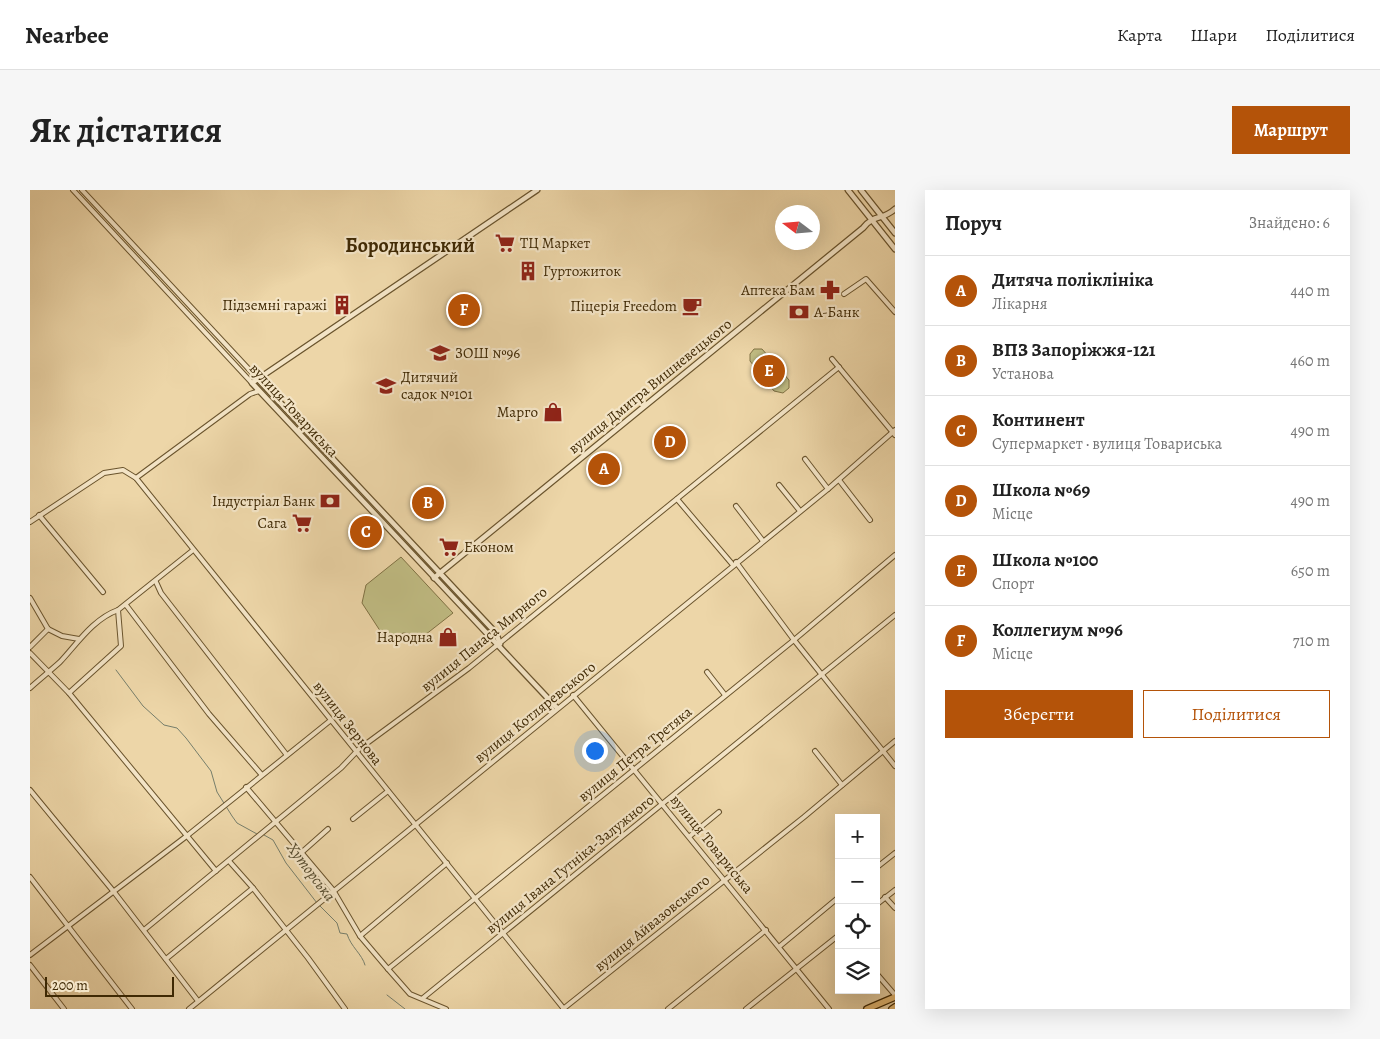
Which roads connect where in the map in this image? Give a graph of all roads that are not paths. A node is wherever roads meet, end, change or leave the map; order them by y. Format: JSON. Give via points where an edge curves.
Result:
{"nodes":[{"id":1,"x":73,"y":190,"type":"edge"},
{"id":2,"x":82,"y":190,"type":"edge"},
{"id":3,"x":537,"y":190,"type":"edge"},
{"id":4,"x":848,"y":190,"type":"edge"},
{"id":5,"x":861,"y":190,"type":"edge"},
{"id":6,"x":895,"y":209,"type":"edge"},
{"id":7,"x":882,"y":217,"type":"junction"},
{"id":8,"x":871,"y":218,"type":"junction"},
{"id":9,"x":895,"y":233,"type":"edge"},
{"id":10,"x":895,"y":249,"type":"edge"},
{"id":11,"x":844,"y":294,"type":"dead end"},
{"id":12,"x":895,"y":312,"type":"edge"},
{"id":13,"x":203,"y":320,"type":"junction"},
{"id":14,"x":198,"y":325,"type":"junction"},
{"id":15,"x":832,"y":359,"type":"dead end"},
{"id":16,"x":839,"y":367,"type":"junction"},
{"id":17,"x":258,"y":378,"type":"junction"},
{"id":18,"x":252,"y":383,"type":"junction"},
{"id":19,"x":259,"y":391,"type":"junction"},
{"id":20,"x":894,"y":432,"type":"edge"},
{"id":21,"x":805,"y":459,"type":"dead end"},
{"id":22,"x":136,"y":478,"type":"junction"},
{"id":23,"x":839,"y":480,"type":"junction"},
{"id":24,"x":779,"y":485,"type":"dead end"},
{"id":25,"x":828,"y":489,"type":"junction"},
{"id":26,"x":677,"y":499,"type":"junction"},
{"id":27,"x":736,"y":506,"type":"dead end"},
{"id":28,"x":800,"y":511,"type":"junction"},
{"id":29,"x":39,"y":515,"type":"junction"},
{"id":30,"x":870,"y":520,"type":"dead end"},
{"id":31,"x":30,"y":522,"type":"edge"},
{"id":32,"x":763,"y":541,"type":"junction"},
{"id":33,"x":192,"y":551,"type":"junction"},
{"id":34,"x":895,"y":555,"type":"edge"},
{"id":35,"x":429,"y":562,"type":"junction"},
{"id":36,"x":735,"y":564,"type":"junction"},
{"id":37,"x":423,"y":567,"type":"junction"},
{"id":38,"x":440,"y":572,"type":"junction"},
{"id":39,"x":434,"y":578,"type":"junction"},
{"id":40,"x":156,"y":582,"type":"junction"},
{"id":41,"x":103,"y":592,"type":"dead end"},
{"id":42,"x":30,"y":598,"type":"edge"},
{"id":43,"x":126,"y":605,"type":"junction"},
{"id":44,"x":118,"y":610,"type":"junction"},
{"id":45,"x":895,"y":614,"type":"edge"},
{"id":46,"x":48,"y":629,"type":"junction"},
{"id":47,"x":79,"y":640,"type":"junction"},
{"id":48,"x":794,"y":640,"type":"junction"},
{"id":49,"x":500,"y":644,"type":"junction"},
{"id":50,"x":30,"y":647,"type":"edge"},
{"id":51,"x":30,"y":653,"type":"edge"},
{"id":52,"x":49,"y":672,"type":"junction"},
{"id":53,"x":707,"y":672,"type":"dead end"},
{"id":54,"x":821,"y":674,"type":"junction"},
{"id":55,"x":30,"y":688,"type":"edge"},
{"id":56,"x":69,"y":693,"type":"junction"},
{"id":57,"x":573,"y":695,"type":"junction"},
{"id":58,"x":725,"y":695,"type":"junction"},
{"id":59,"x":557,"y":708,"type":"junction"},
{"id":60,"x":331,"y":720,"type":"junction"},
{"id":61,"x":895,"y":742,"type":"edge"},
{"id":62,"x":883,"y":751,"type":"junction"},
{"id":63,"x":815,"y":752,"type":"dead end"},
{"id":64,"x":356,"y":753,"type":"junction"},
{"id":65,"x":286,"y":754,"type":"junction"},
{"id":66,"x":895,"y":766,"type":"edge"},
{"id":67,"x":634,"y":769,"type":"junction"},
{"id":68,"x":261,"y":774,"type":"junction"},
{"id":69,"x":842,"y":785,"type":"junction"},
{"id":70,"x":246,"y":786,"type":"junction"},
{"id":71,"x":30,"y":790,"type":"edge"},
{"id":72,"x":388,"y":791,"type":"junction"},
{"id":73,"x":663,"y":803,"type":"junction"},
{"id":74,"x":720,"y":812,"type":"dead end"},
{"id":75,"x":353,"y":819,"type":"dead end"},
{"id":76,"x":275,"y":822,"type":"junction"},
{"id":77,"x":415,"y":824,"type":"junction"},
{"id":78,"x":328,"y":829,"type":"dead end"},
{"id":79,"x":188,"y":835,"type":"junction"},
{"id":80,"x":690,"y":836,"type":"junction"},
{"id":81,"x":301,"y":853,"type":"junction"},
{"id":82,"x":895,"y":853,"type":"edge"},
{"id":83,"x":229,"y":860,"type":"junction"},
{"id":84,"x":447,"y":863,"type":"junction"},
{"id":85,"x":880,"y":865,"type":"edge"},
{"id":86,"x":216,"y":871,"type":"junction"},
{"id":87,"x":30,"y":876,"type":"edge"},
{"id":88,"x":725,"y":880,"type":"junction"},
{"id":89,"x":252,"y":888,"type":"junction"},
{"id":90,"x":333,"y":890,"type":"junction"},
{"id":91,"x":895,"y":890,"type":"edge"},
{"id":92,"x":114,"y":892,"type":"junction"},
{"id":93,"x":475,"y":897,"type":"junction"},
{"id":94,"x":885,"y":897,"type":"junction"},
{"id":95,"x":835,"y":901,"type":"edge"},
{"id":96,"x":880,"y":901,"type":"edge"},
{"id":97,"x":895,"y":908,"type":"edge"},
{"id":98,"x":68,"y":926,"type":"junction"},
{"id":99,"x":286,"y":929,"type":"junction"},
{"id":100,"x":144,"y":930,"type":"junction"},
{"id":101,"x":766,"y":930,"type":"junction"},
{"id":102,"x":503,"y":932,"type":"junction"},
{"id":103,"x":360,"y":936,"type":"junction"},
{"id":104,"x":835,"y":938,"type":"edge"},
{"id":105,"x":780,"y":946,"type":"junction"},
{"id":106,"x":30,"y":955,"type":"edge"},
{"id":107,"x":166,"y":959,"type":"junction"},
{"id":108,"x":30,"y":965,"type":"edge"},
{"id":109,"x":797,"y":968,"type":"junction"},
{"id":110,"x":388,"y":969,"type":"junction"},
{"id":111,"x":880,"y":978,"type":"edge"},
{"id":112,"x":895,"y":996,"type":"edge"},
{"id":113,"x":423,"y":998,"type":"junction"},
{"id":114,"x":888,"y":1000,"type":"junction"},
{"id":115,"x":198,"y":1001,"type":"junction"},
{"id":116,"x":893,"y":1008,"type":"edge"},
{"id":117,"x":64,"y":1009,"type":"edge"},
{"id":118,"x":132,"y":1009,"type":"edge"},
{"id":119,"x":189,"y":1009,"type":"edge"},
{"id":120,"x":344,"y":1009,"type":"edge"},
{"id":121,"x":446,"y":1009,"type":"edge"},
{"id":122,"x":564,"y":1009,"type":"edge"},
{"id":123,"x":668,"y":1009,"type":"edge"},
{"id":124,"x":746,"y":1009,"type":"edge"},
{"id":125,"x":829,"y":1009,"type":"edge"},
{"id":126,"x":867,"y":1009,"type":"edge"}],
"edges":[{"from":1,"to":14,"type":"street","name":"вулиця Товариська"},
{"from":2,"to":13,"type":"street","name":"вулиця Товариська"},
{"from":3,"to":17,"type":"street"},
{"from":4,"to":8,"type":"street"},
{"from":5,"to":7,"type":"street"},
{"from":6,"to":7,"type":"street"},
{"from":7,"to":8,"type":"street"},
{"from":7,"to":9,"type":"street"},
{"from":8,"to":10,"type":"street"},
{"from":8,"to":38,"type":"street","name":"вулиця Дмитра Вишневецького","via":[[863,228]]},
{"from":11,"to":12,"type":"street","via":[[866,279]]},
{"from":13,"to":14,"type":"street"},
{"from":13,"to":17,"type":"street","name":"вулиця Товариська"},
{"from":14,"to":18,"type":"street","name":"вулиця Товариська"},
{"from":15,"to":16,"type":"street"},
{"from":16,"to":20,"type":"street"},
{"from":16,"to":26,"type":"street","name":"вулиця Панаса Мирного"},
{"from":17,"to":18,"type":"street"},
{"from":17,"to":35,"type":"street","name":"вулиця Товариська"},
{"from":18,"to":19,"type":"street","name":"вулиця Товариська"},
{"from":19,"to":22,"type":"street","via":[[250,394]]},
{"from":19,"to":37,"type":"street","name":"вулиця Товариська"},
{"from":20,"to":23,"type":"street","name":"вулиця Котляревського"},
{"from":21,"to":25,"type":"street"},
{"from":22,"to":29,"type":"street","via":[[123,470],[104,474]]},
{"from":22,"to":33,"type":"street","name":"вулиця Зернова"},
{"from":23,"to":25,"type":"street","name":"вулиця Котляревського"},
{"from":23,"to":30,"type":"street"},
{"from":24,"to":28,"type":"street"},
{"from":25,"to":28,"type":"street","name":"вулиця Котляревського"},
{"from":26,"to":36,"type":"street"},
{"from":26,"to":49,"type":"street","name":"вулиця Панаса Мирного"},
{"from":27,"to":32,"type":"street"},
{"from":28,"to":32,"type":"street","name":"вулиця Котляревського"},
{"from":29,"to":31,"type":"street"},
{"from":29,"to":41,"type":"street"},
{"from":32,"to":36,"type":"street","name":"вулиця Котляревського"},
{"from":33,"to":40,"type":"street"},
{"from":33,"to":60,"type":"street","name":"вулиця Зернова"},
{"from":34,"to":48,"type":"street","name":"вулиця Петра Третяка"},
{"from":35,"to":37,"type":"street","via":[[428,567]]},
{"from":35,"to":38,"type":"street","name":"вулиця Товариська"},
{"from":36,"to":48,"type":"street"},
{"from":36,"to":57,"type":"street","name":"вулиця Котляревського"},
{"from":37,"to":39,"type":"street","name":"вулиця Товариська"},
{"from":38,"to":39,"type":"street","name":"вулиця Дмитра Вишневецького"},
{"from":38,"to":49,"type":"street","name":"вулиця Товариська","via":[[496,633]]},
{"from":39,"to":49,"type":"street","name":"вулиця Товариська"},
{"from":40,"to":43,"type":"street"},
{"from":40,"to":65,"type":"street","via":[[161,593]]},
{"from":42,"to":46,"type":"street"},
{"from":43,"to":44,"type":"street"},
{"from":43,"to":68,"type":"street","via":[[209,714]]},
{"from":44,"to":47,"type":"street"},
{"from":44,"to":56,"type":"street","via":[[121,646]]},
{"from":45,"to":54,"type":"street","name":"вулиця Івана Гутніка-Залужного"},
{"from":46,"to":47,"type":"street"},
{"from":46,"to":50,"type":"street"},
{"from":47,"to":52,"type":"street"},
{"from":48,"to":54,"type":"street"},
{"from":48,"to":58,"type":"street","name":"вулиця Петра Третяка"},
{"from":49,"to":59,"type":"street","name":"вулиця Товариська"},
{"from":49,"to":64,"type":"street","name":"вулиця Панаса Мирного"},
{"from":51,"to":52,"type":"street"},
{"from":52,"to":55,"type":"street"},
{"from":52,"to":56,"type":"street"},
{"from":53,"to":58,"type":"street"},
{"from":54,"to":62,"type":"street"},
{"from":54,"to":73,"type":"street","name":"вулиця Івана Гутніка-Залужного"},
{"from":56,"to":79,"type":"street"},
{"from":57,"to":59,"type":"street","name":"вулиця Котляревського"},
{"from":57,"to":67,"type":"street","name":"вулиця Товариська"},
{"from":58,"to":67,"type":"street","name":"вулиця Петра Третяка"},
{"from":59,"to":77,"type":"street","name":"вулиця Котляревського"},
{"from":60,"to":64,"type":"street","name":"вулиця Зернова"},
{"from":60,"to":65,"type":"street"},
{"from":61,"to":62,"type":"street","name":"вулиця Айвазовського"},
{"from":62,"to":66,"type":"street"},
{"from":62,"to":69,"type":"street","name":"вулиця Айвазовського"},
{"from":63,"to":69,"type":"street"},
{"from":64,"to":72,"type":"street","name":"вулиця Зернова"},
{"from":64,"to":76,"type":"street","name":"вулиця Панаса Мирного"},
{"from":65,"to":68,"type":"street"},
{"from":67,"to":73,"type":"street","name":"вулиця Товариська"},
{"from":67,"to":93,"type":"street","name":"вулиця Петра Третяка"},
{"from":68,"to":70,"type":"street"},
{"from":69,"to":88,"type":"street","name":"вулиця Айвазовського"},
{"from":70,"to":76,"type":"street"},
{"from":70,"to":79,"type":"street"},
{"from":71,"to":92,"type":"street"},
{"from":72,"to":75,"type":"street"},
{"from":72,"to":77,"type":"street","name":"вулиця Зернова"},
{"from":73,"to":80,"type":"street","name":"вулиця Товариська"},
{"from":73,"to":102,"type":"street","name":"вулиця Івана Гутніка-Залужного"},
{"from":74,"to":80,"type":"street"},
{"from":76,"to":81,"type":"street"},
{"from":76,"to":83,"type":"street","name":"вулиця Панаса Мирного"},
{"from":77,"to":84,"type":"street","name":"вулиця Зернова"},
{"from":77,"to":90,"type":"street","name":"вулиця Котляревського"},
{"from":78,"to":81,"type":"street"},
{"from":79,"to":86,"type":"street"},
{"from":79,"to":92,"type":"street"},
{"from":80,"to":88,"type":"street","name":"вулиця Товариська"},
{"from":81,"to":90,"type":"street"},
{"from":82,"to":85,"type":"street"},
{"from":83,"to":86,"type":"street","name":"вулиця Панаса Мирного"},
{"from":83,"to":89,"type":"street"},
{"from":84,"to":93,"type":"street","name":"вулиця Зернова"},
{"from":84,"to":103,"type":"street"},
{"from":86,"to":100,"type":"street","name":"вулиця Панаса Мирного"},
{"from":87,"to":98,"type":"street"},
{"from":88,"to":101,"type":"street","name":"вулиця Товариська"},
{"from":88,"to":122,"type":"street","name":"вулиця Айвазовського"},
{"from":89,"to":99,"type":"street"},
{"from":89,"to":107,"type":"street"},
{"from":90,"to":99,"type":"street","name":"вулиця Котляревського"},
{"from":90,"to":103,"type":"street"},
{"from":91,"to":94,"type":"street"},
{"from":92,"to":98,"type":"street"},
{"from":92,"to":100,"type":"street"},
{"from":93,"to":102,"type":"street","name":"вулиця Зернова"},
{"from":93,"to":110,"type":"street","name":"вулиця Петра Третяка"},
{"from":94,"to":96,"type":"street"},
{"from":94,"to":97,"type":"street"},
{"from":95,"to":105,"type":"street"},
{"from":98,"to":106,"type":"street"},
{"from":98,"to":118,"type":"street"},
{"from":99,"to":115,"type":"street","name":"вулиця Котляревського"},
{"from":99,"to":120,"type":"street"},
{"from":100,"to":107,"type":"street"},
{"from":101,"to":105,"type":"street","name":"вулиця Товариська"},
{"from":101,"to":123,"type":"street"},
{"from":102,"to":113,"type":"street","name":"вулиця Івана Гутніка-Залужного"},
{"from":102,"to":122,"type":"street","name":"вулиця Зернова"},
{"from":103,"to":110,"type":"street"},
{"from":104,"to":109,"type":"street"},
{"from":105,"to":109,"type":"street","name":"вулиця Товариська"},
{"from":107,"to":115,"type":"street"},
{"from":108,"to":117,"type":"street"},
{"from":109,"to":124,"type":"street"},
{"from":109,"to":125,"type":"street","name":"вулиця Товариська"},
{"from":110,"to":113,"type":"street","via":[[410,994]]},
{"from":111,"to":112,"type":"street"},
{"from":112,"to":114,"type":"main road"},
{"from":113,"to":121,"type":"street"},
{"from":114,"to":116,"type":"street"},
{"from":114,"to":126,"type":"main road"},
{"from":115,"to":119,"type":"street","name":"вулиця Котляревського"}]}
